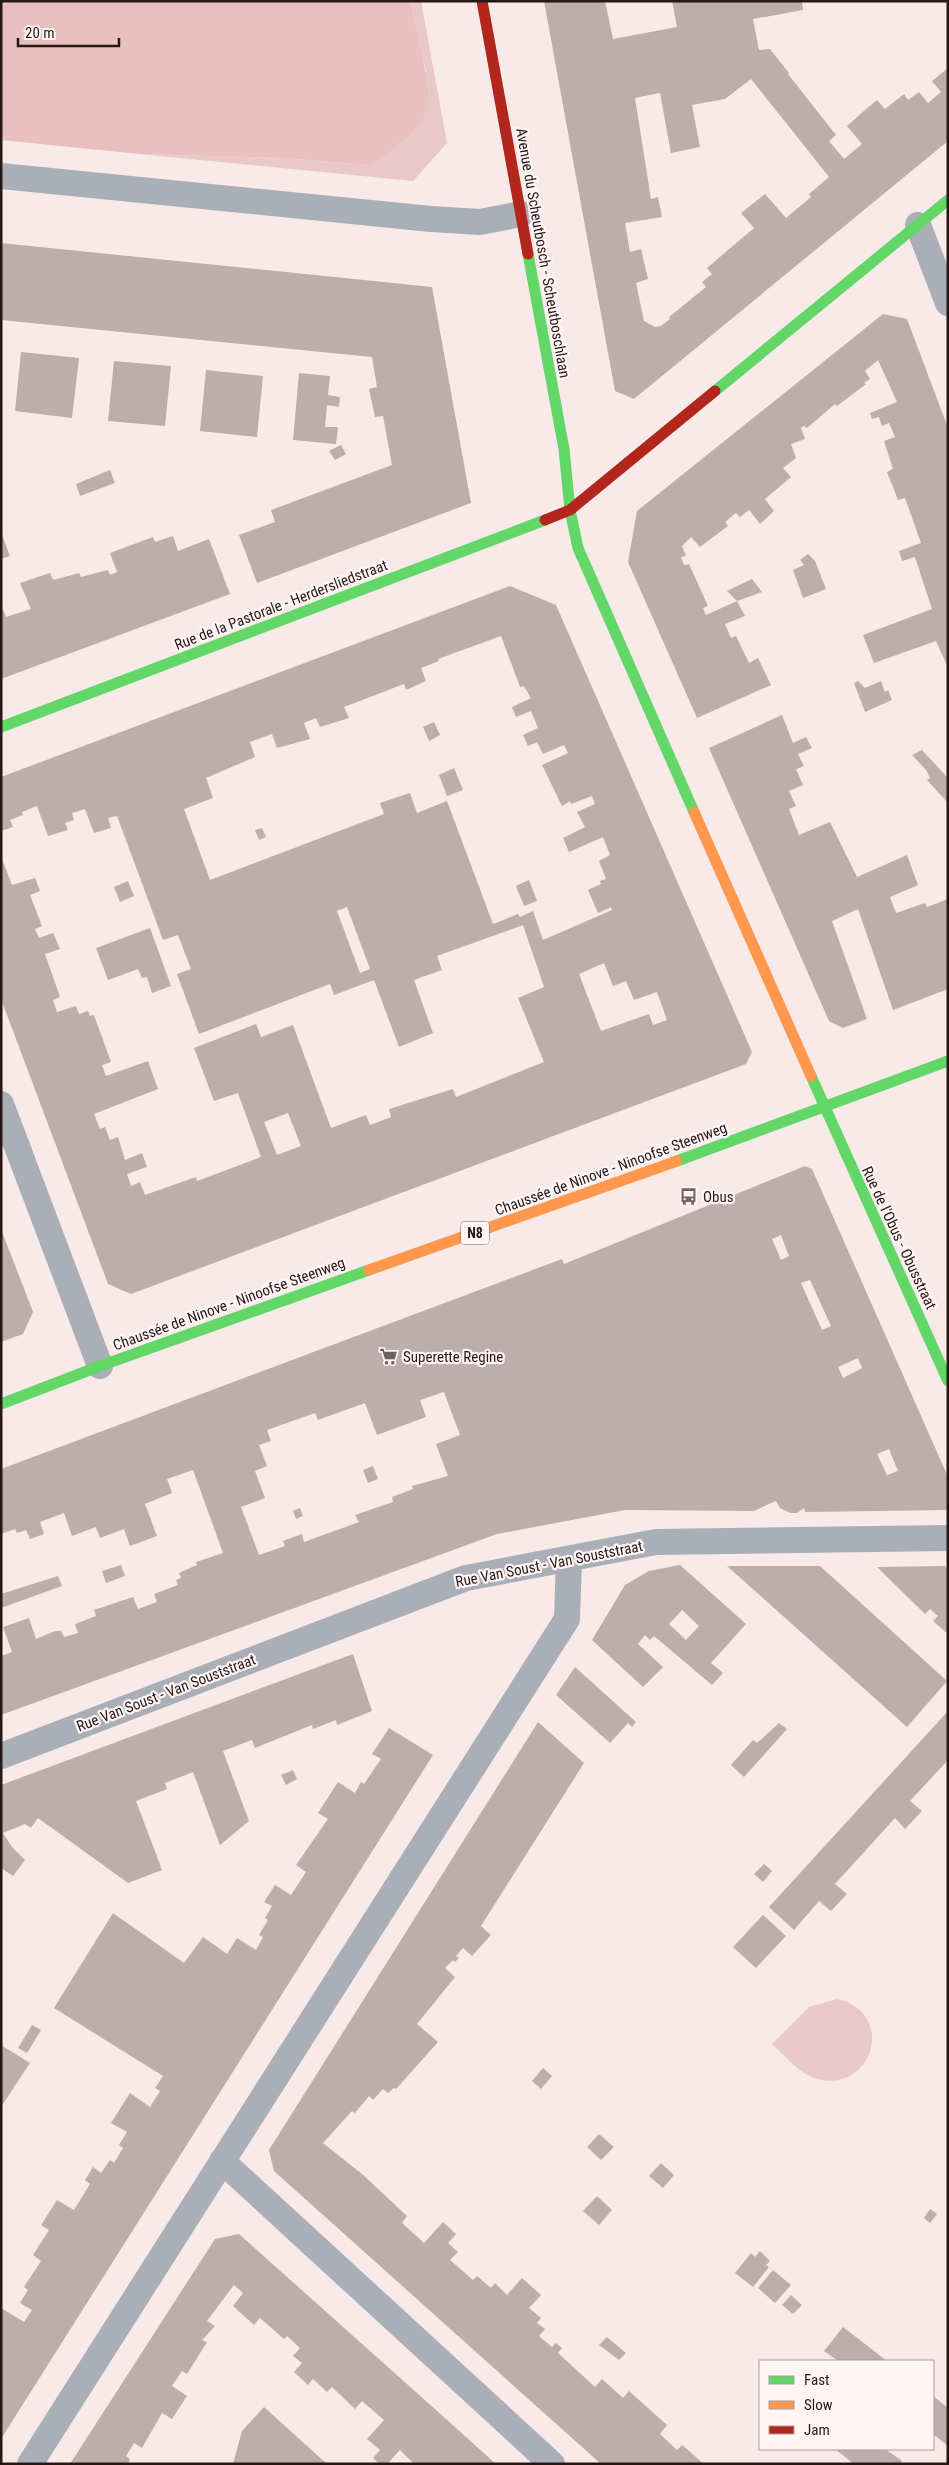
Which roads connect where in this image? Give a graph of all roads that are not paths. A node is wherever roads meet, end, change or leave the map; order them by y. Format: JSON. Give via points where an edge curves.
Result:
{"nodes":[{"id":1,"x":482,"y":1,"type":"edge"},
{"id":2,"x":1,"y":176,"type":"edge"},
{"id":3,"x":948,"y":200,"type":"edge"},
{"id":4,"x":522,"y":214,"type":"junction"},
{"id":5,"x":918,"y":225,"type":"junction"},
{"id":6,"x":948,"y":303,"type":"edge"},
{"id":7,"x":570,"y":510,"type":"junction"},
{"id":8,"x":1,"y":728,"type":"edge"},
{"id":9,"x":948,"y":1061,"type":"edge"},
{"id":10,"x":1,"y":1104,"type":"edge"},
{"id":11,"x":825,"y":1107,"type":"junction"},
{"id":12,"x":100,"y":1366,"type":"junction"},
{"id":13,"x":948,"y":1381,"type":"edge"},
{"id":14,"x":1,"y":1404,"type":"edge"},
{"id":15,"x":948,"y":1538,"type":"edge"},
{"id":16,"x":569,"y":1559,"type":"junction"},
{"id":17,"x":1,"y":1756,"type":"edge"},
{"id":18,"x":222,"y":2161,"type":"junction"},
{"id":19,"x":30,"y":2464,"type":"edge"},
{"id":20,"x":552,"y":2464,"type":"edge"}],
"edges":[{"from":1,"to":4,"type":"street","name":"Avenue du Scheutbosch - Scheutboschlaan"},
{"from":2,"to":4,"type":"street","via":[[430,219],[480,222]]},
{"from":3,"to":5,"type":"street","name":"Rue de la Pastorale - Herdersliedstraat"},
{"from":4,"to":7,"type":"street","name":"Avenue du Scheutbosch - Scheutboschlaan","via":[[564,449]]},
{"from":5,"to":6,"type":"street"},
{"from":5,"to":7,"type":"street","name":"Rue de la Pastorale - Herdersliedstraat"},
{"from":7,"to":8,"type":"street","name":"Rue de la Pastorale - Herdersliedstraat"},
{"from":7,"to":11,"type":"street","name":"Avenue du Scheutbosch - Scheutboschlaan","via":[[578,548]]},
{"from":9,"to":11,"type":"street","name":"Chaussée de Ninove - Ninoofse Steenweg","number":"N8"},
{"from":10,"to":12,"type":"street"},
{"from":11,"to":12,"type":"street","name":"Chaussée de Ninove - Ninoofse Steenweg","number":"N8"},
{"from":11,"to":13,"type":"street","name":"Rue de l'Obus - Obusstraat"},
{"from":12,"to":14,"type":"street","name":"Chaussée de Ninove - Ninoofse Steenweg","number":"N8"},
{"from":15,"to":16,"type":"street","name":"Rue Van Soust - Van Souststraat","via":[[656,1542]]},
{"from":16,"to":17,"type":"street","name":"Rue Van Soust - Van Souststraat","via":[[466,1578]]},
{"from":16,"to":18,"type":"street","via":[[567,1619]]},
{"from":18,"to":19,"type":"street"},
{"from":18,"to":20,"type":"street"}]}
